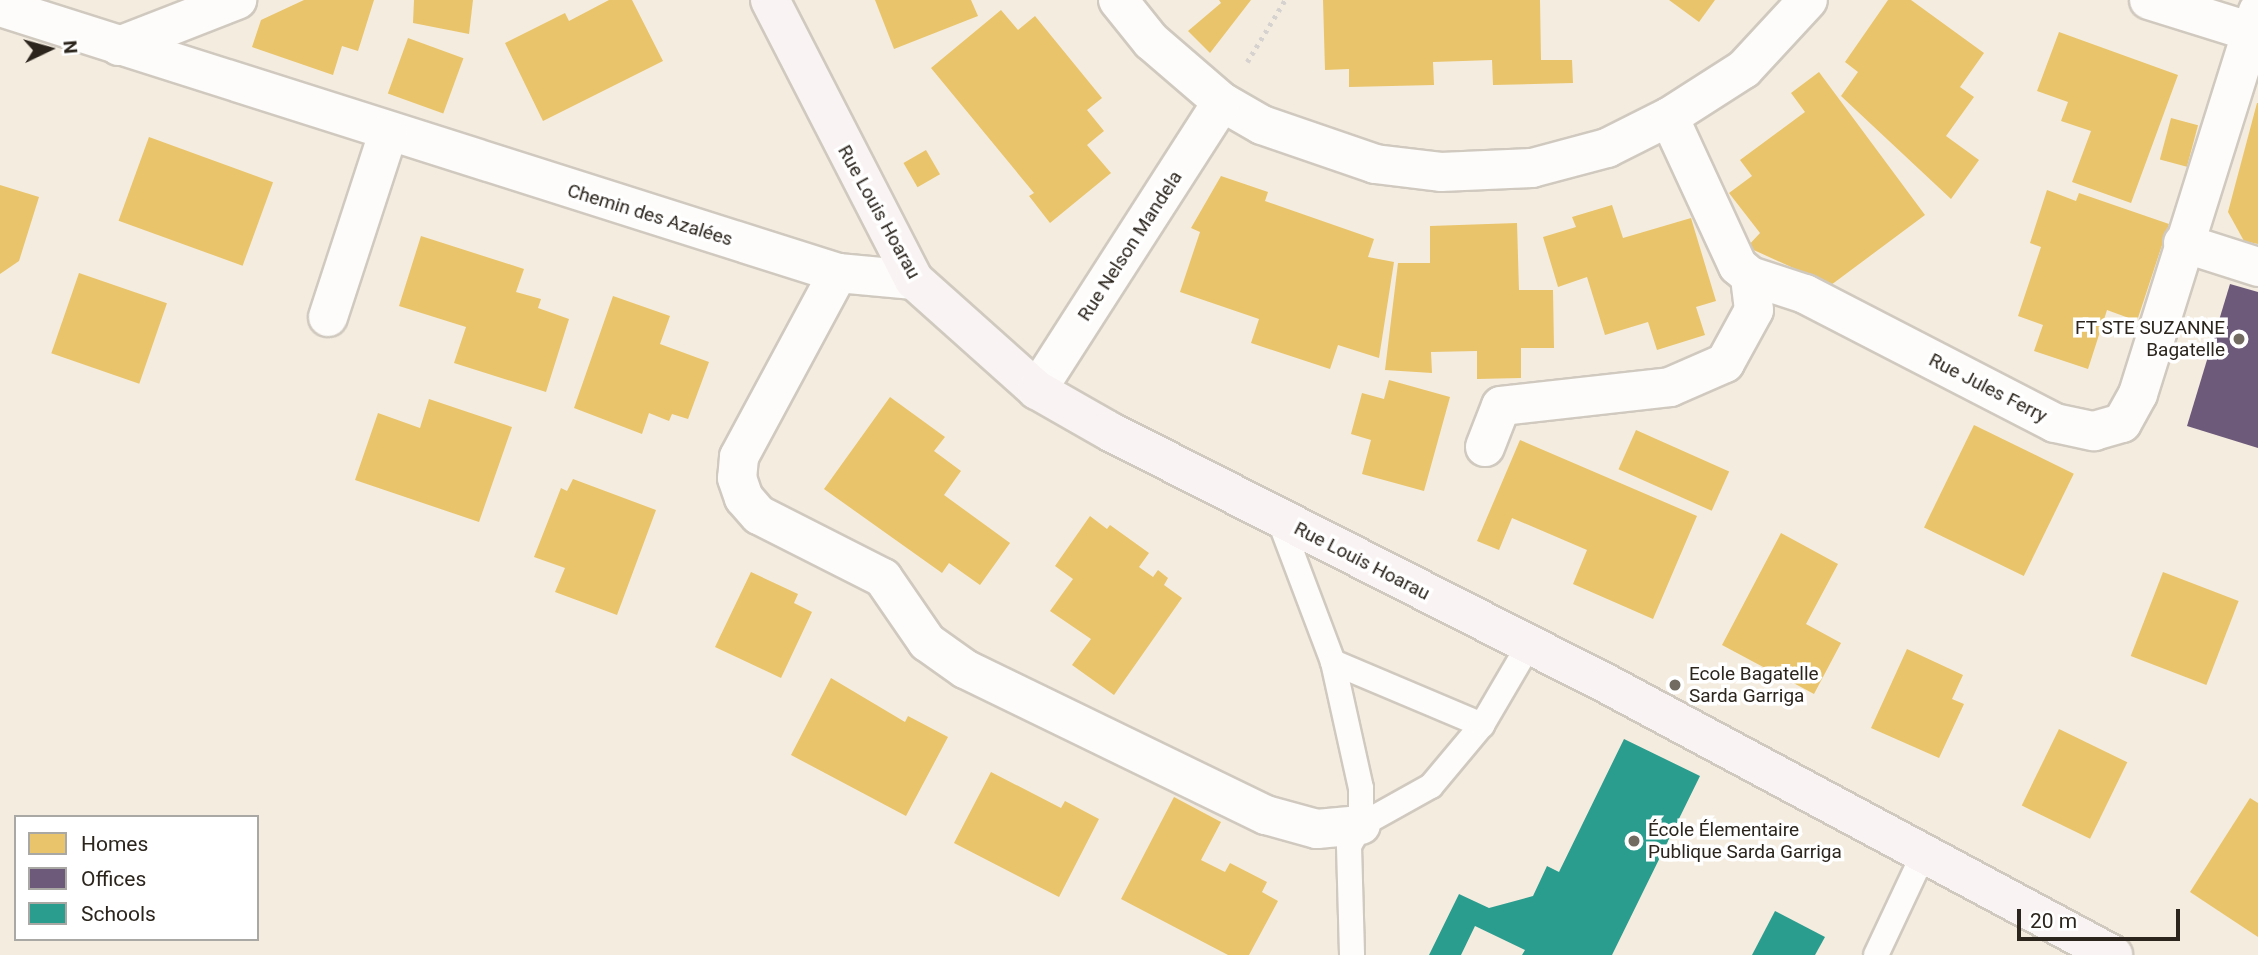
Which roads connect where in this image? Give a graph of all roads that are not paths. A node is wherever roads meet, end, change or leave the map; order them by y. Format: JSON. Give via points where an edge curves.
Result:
{"nodes":[{"id":1,"x":237,"y":0,"type":"edge"},
{"id":2,"x":770,"y":0,"type":"edge"},
{"id":3,"x":1118,"y":0,"type":"edge"},
{"id":4,"x":1808,"y":0,"type":"edge"},
{"id":5,"x":2149,"y":0,"type":"edge"},
{"id":6,"x":0,"y":7,"type":"edge"},
{"id":7,"x":2256,"y":26,"type":"edge"},
{"id":8,"x":119,"y":46,"type":"junction"},
{"id":9,"x":1222,"y":102,"type":"junction"},
{"id":10,"x":1669,"y":117,"type":"junction"},
{"id":11,"x":388,"y":133,"type":"junction"},
{"id":12,"x":2183,"y":243,"type":"junction"},
{"id":13,"x":2258,"y":267,"type":"edge"},
{"id":14,"x":838,"y":273,"type":"junction"},
{"id":15,"x":1750,"y":276,"type":"junction"},
{"id":16,"x":914,"y":280,"type":"junction"},
{"id":17,"x":328,"y":317,"type":"dead end"},
{"id":18,"x":1037,"y":390,"type":"junction"},
{"id":19,"x":1485,"y":447,"type":"dead end"},
{"id":20,"x":1279,"y":519,"type":"junction"},
{"id":21,"x":1530,"y":645,"type":"junction"},
{"id":22,"x":1334,"y":662,"type":"junction"},
{"id":23,"x":1482,"y":725,"type":"junction"},
{"id":24,"x":1361,"y":825,"type":"junction"},
{"id":25,"x":1923,"y":855,"type":"junction"},
{"id":26,"x":1352,"y":955,"type":"edge"},
{"id":27,"x":1876,"y":955,"type":"edge"},
{"id":28,"x":2113,"y":955,"type":"edge"}],
"edges":[{"from":1,"to":8,"type":"street"},
{"from":2,"to":16,"type":"main road","name":"Rue Louis Hoarau"},
{"from":3,"to":9,"type":"street","via":[[1151,41]]},
{"from":4,"to":10,"type":"street","via":[[1744,69]]},
{"from":5,"to":7,"type":"street","name":"Rue Jules Ferry"},
{"from":6,"to":8,"type":"street","name":"Chemin des Azalées"},
{"from":7,"to":12,"type":"street","name":"Rue Jules Ferry"},
{"from":8,"to":11,"type":"street","name":"Chemin des Azalées"},
{"from":9,"to":10,"type":"street","via":[[1262,125],[1326,150],[1375,164],[1441,172],[1532,168],[1607,148]]},
{"from":9,"to":18,"type":"street","name":"Rue Nelson Mandela"},
{"from":10,"to":15,"type":"street","via":[[1738,266]]},
{"from":11,"to":14,"type":"street","name":"Chemin des Azalées"},
{"from":11,"to":17,"type":"street"},
{"from":12,"to":13,"type":"street"},
{"from":12,"to":15,"type":"street","name":"Rue Jules Ferry","via":[[2138,394],[2122,423],[2094,431],[2055,423],[1805,294]]},
{"from":14,"to":16,"type":"street","name":"Chemin des Azalées"},
{"from":14,"to":24,"type":"street","via":[[739,457],[737,478],[744,498],[759,515],[864,564],[883,578],[927,642],[965,669],[1266,815],[1317,829]]},
{"from":15,"to":19,"type":"street","via":[[1755,310],[1725,363],[1670,387],[1501,406]]},
{"from":16,"to":18,"type":"main road","name":"Rue Louis Hoarau"},
{"from":18,"to":20,"type":"main road","name":"Rue Louis Hoarau"},
{"from":20,"to":21,"type":"main road","name":"Rue Louis Hoarau"},
{"from":20,"to":22,"type":"lane"},
{"from":21,"to":23,"type":"lane"},
{"from":21,"to":25,"type":"main road","name":"Rue Louis Hoarau"},
{"from":22,"to":23,"type":"lane"},
{"from":22,"to":24,"type":"lane","via":[[1361,788]]},
{"from":23,"to":24,"type":"lane","via":[[1431,786]]},
{"from":24,"to":26,"type":"lane","via":[[1349,846]]},
{"from":25,"to":27,"type":"lane"},
{"from":25,"to":28,"type":"main road","name":"Rue Louis Hoarau"}]}
